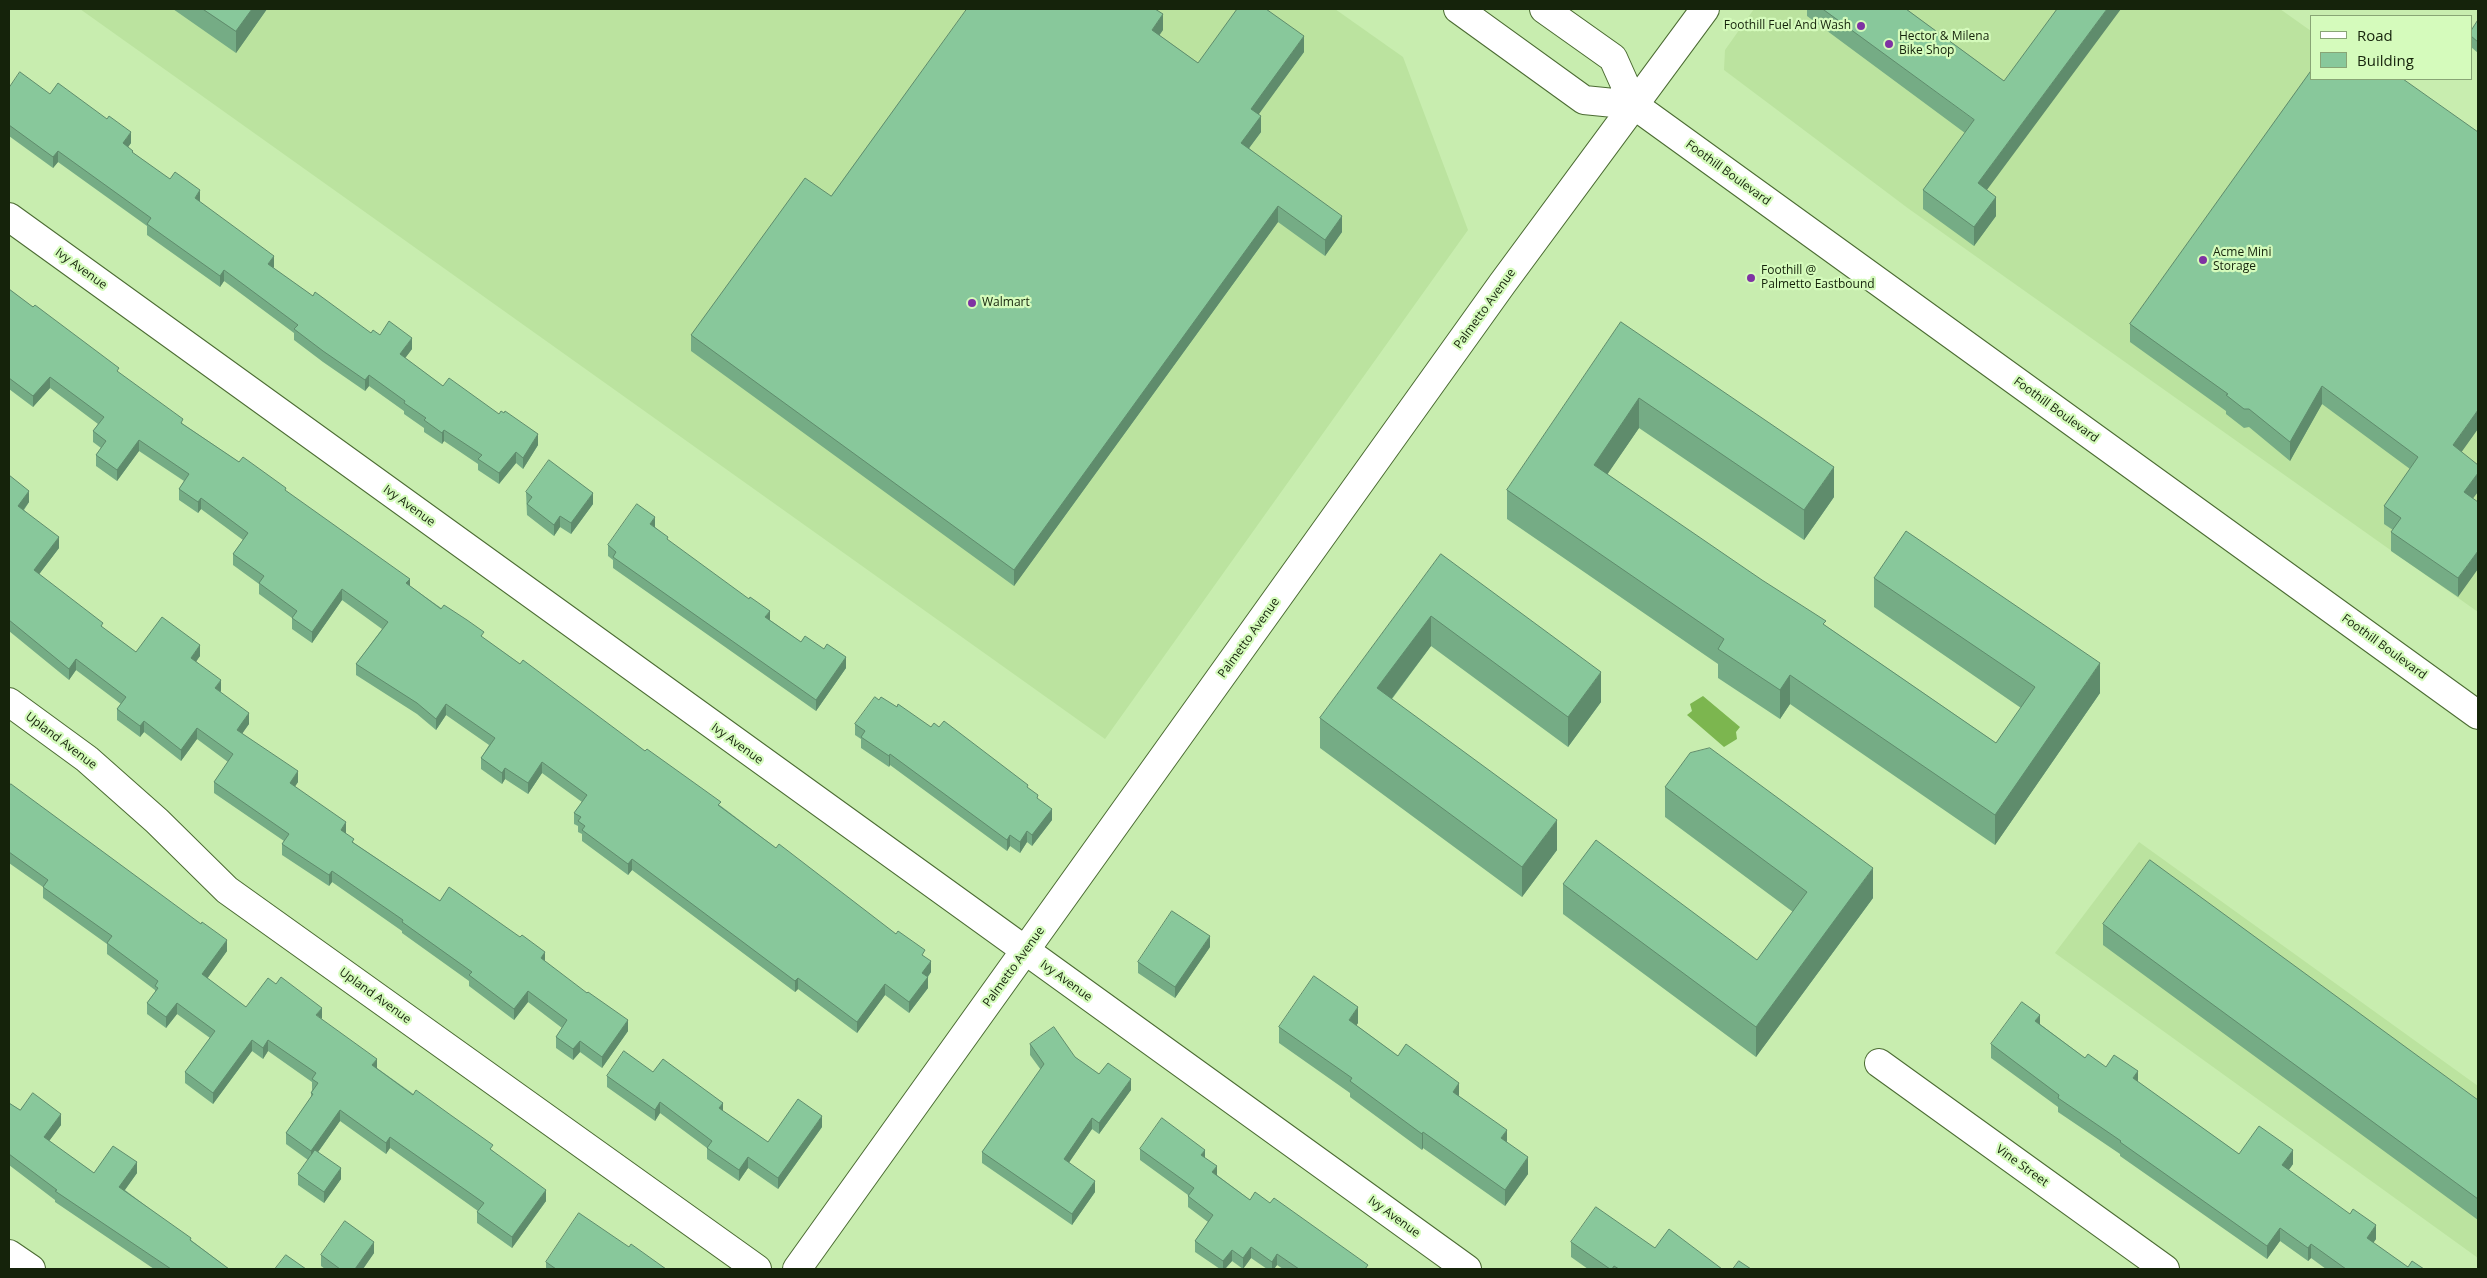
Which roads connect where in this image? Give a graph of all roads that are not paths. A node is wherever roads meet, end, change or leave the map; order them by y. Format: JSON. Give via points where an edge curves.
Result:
{"nodes":[{"id":1,"x":1458,"y":9,"type":"edge"},
{"id":2,"x":1544,"y":9,"type":"edge"},
{"id":3,"x":1705,"y":9,"type":"edge"},
{"id":4,"x":1634,"y":105,"type":"junction"},
{"id":5,"x":9,"y":217,"type":"edge"},
{"id":6,"x":9,"y":702,"type":"edge"},
{"id":7,"x":2478,"y":715,"type":"edge"},
{"id":8,"x":1025,"y":952,"type":"junction"},
{"id":9,"x":1878,"y":1063,"type":"dead end"},
{"id":10,"x":9,"y":1254,"type":"edge"},
{"id":11,"x":30,"y":1269,"type":"edge"},
{"id":12,"x":757,"y":1269,"type":"edge"},
{"id":13,"x":797,"y":1269,"type":"edge"},
{"id":14,"x":1467,"y":1269,"type":"edge"},
{"id":15,"x":2165,"y":1269,"type":"edge"}],
"edges":[{"from":1,"to":4,"type":"street","via":[[1584,100]]},
{"from":2,"to":4,"type":"street","via":[[1613,58]]},
{"from":3,"to":4,"type":"street","name":"Palmetto Avenue"},
{"from":4,"to":7,"type":"street","name":"Foothill Boulevard"},
{"from":4,"to":8,"type":"street","name":"Palmetto Avenue","via":[[1502,284]]},
{"from":5,"to":8,"type":"street","name":"Ivy Avenue"},
{"from":6,"to":12,"type":"street","name":"Upland Avenue","via":[[86,759],[157,821],[227,890]]},
{"from":8,"to":13,"type":"street","name":"Palmetto Avenue"},
{"from":8,"to":14,"type":"street","name":"Ivy Avenue"},
{"from":9,"to":15,"type":"street","name":"Vine Street"},
{"from":10,"to":11,"type":"street"}]}
